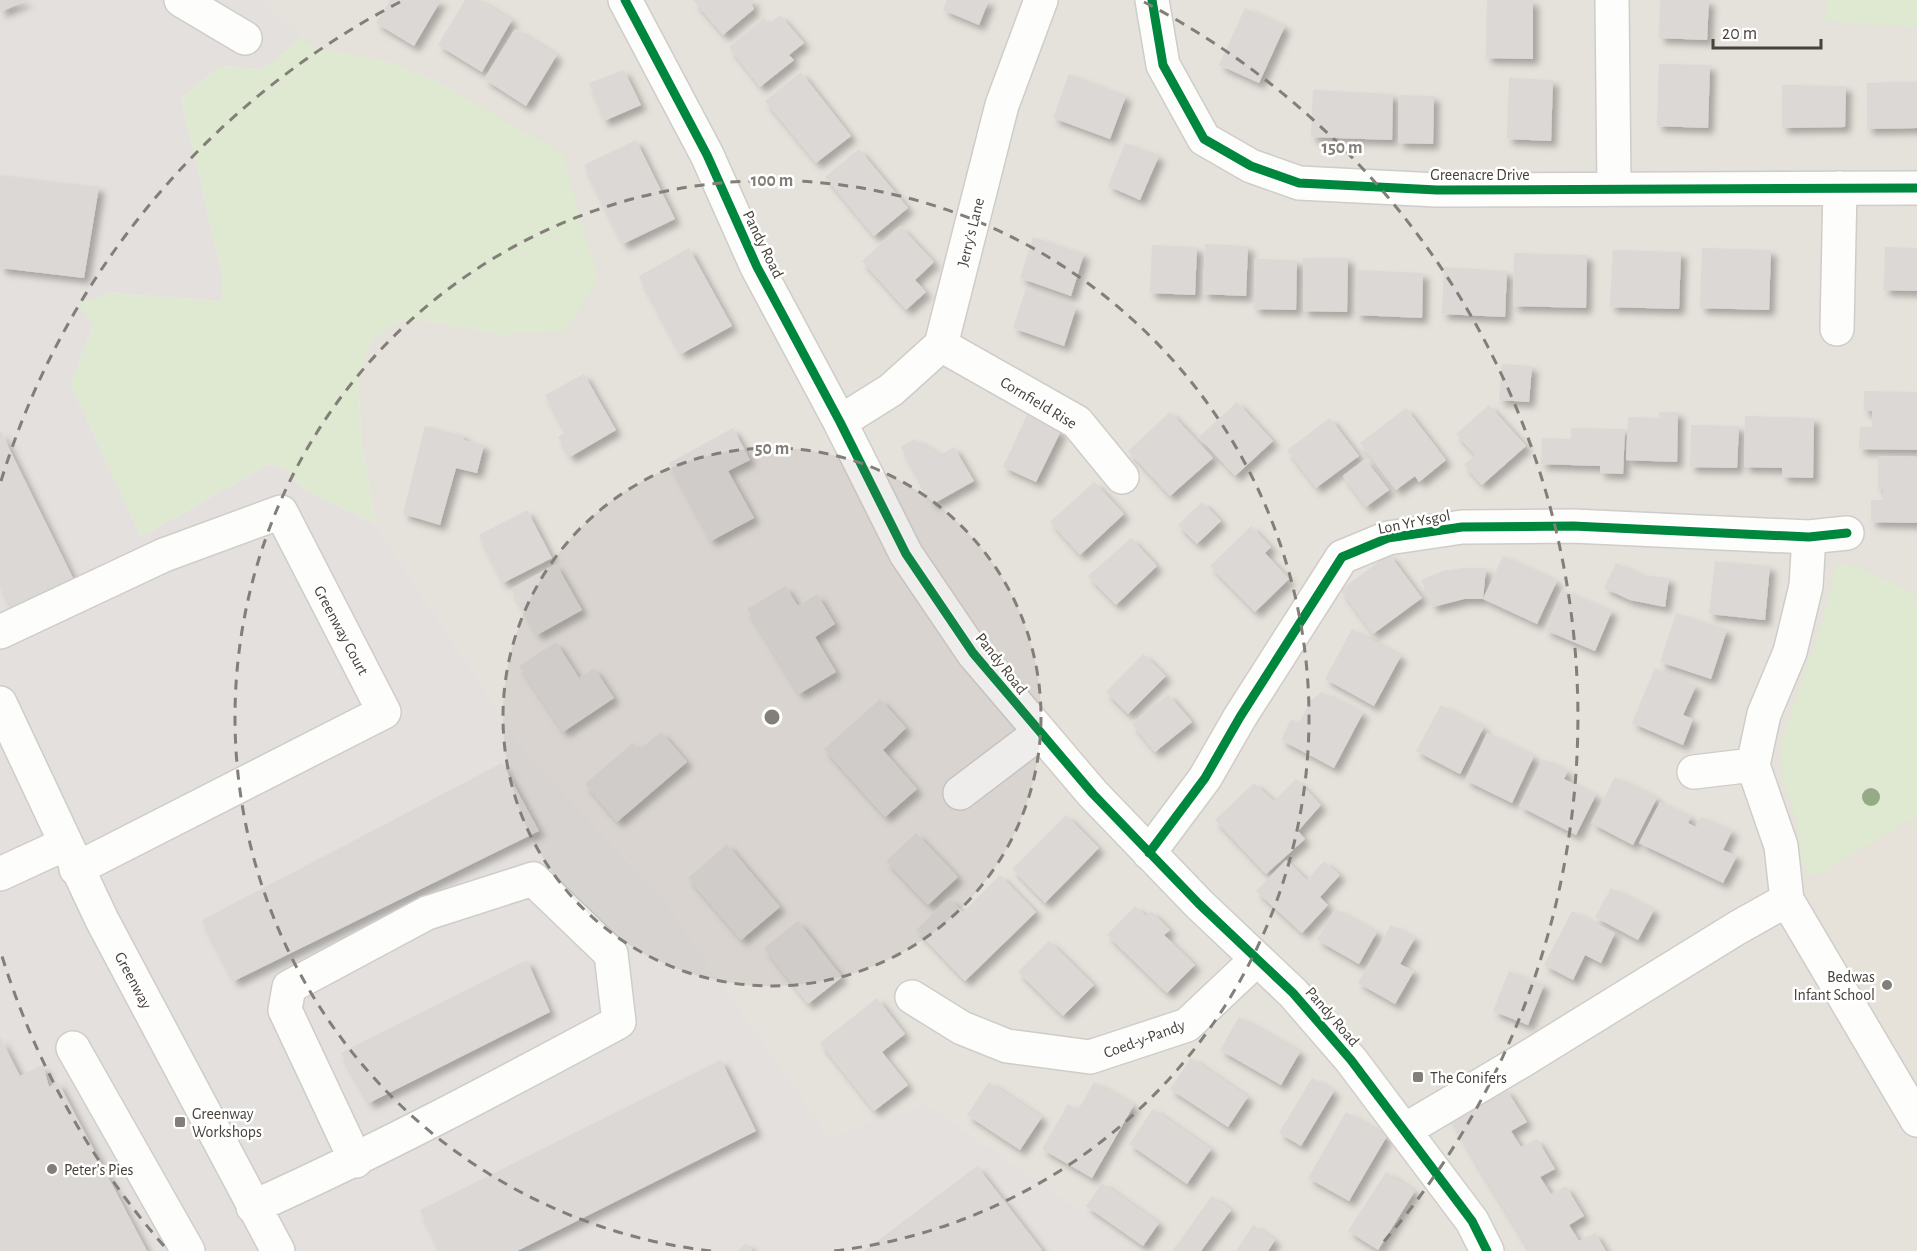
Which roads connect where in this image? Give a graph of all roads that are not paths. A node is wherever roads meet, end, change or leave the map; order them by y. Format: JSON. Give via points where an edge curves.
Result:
{"nodes":[{"id":1,"x":181,"y":0,"type":"edge"},
{"id":2,"x":625,"y":0,"type":"edge"},
{"id":3,"x":1041,"y":0,"type":"edge"},
{"id":4,"x":1152,"y":0,"type":"edge"},
{"id":5,"x":1612,"y":0,"type":"edge"},
{"id":6,"x":245,"y":38,"type":"dead end"},
{"id":7,"x":1614,"y":188,"type":"junction"},
{"id":8,"x":1840,"y":188,"type":"junction"},
{"id":9,"x":1917,"y":188,"type":"edge"},
{"id":10,"x":1836,"y":329,"type":"dead end"},
{"id":11,"x":941,"y":345,"type":"junction"},
{"id":12,"x":840,"y":422,"type":"junction"},
{"id":13,"x":1122,"y":477,"type":"dead end"},
{"id":14,"x":1847,"y":533,"type":"dead end"},
{"id":15,"x":1809,"y":537,"type":"junction"},
{"id":16,"x":0,"y":632,"type":"edge"},
{"id":17,"x":0,"y":703,"type":"edge"},
{"id":18,"x":1039,"y":733,"type":"junction"},
{"id":19,"x":1753,"y":765,"type":"junction"},
{"id":20,"x":1694,"y":772,"type":"dead end"},
{"id":21,"x":960,"y":793,"type":"dead end"},
{"id":22,"x":1149,"y":853,"type":"junction"},
{"id":23,"x":71,"y":857,"type":"junction"},
{"id":24,"x":0,"y":874,"type":"edge"},
{"id":25,"x":1787,"y":900,"type":"junction"},
{"id":26,"x":1257,"y":959,"type":"junction"},
{"id":27,"x":912,"y":998,"type":"dead end"},
{"id":28,"x":73,"y":1048,"type":"dead end"},
{"id":29,"x":1917,"y":1120,"type":"edge"},
{"id":30,"x":1405,"y":1130,"type":"junction"},
{"id":31,"x":356,"y":1161,"type":"junction"},
{"id":32,"x":253,"y":1207,"type":"junction"},
{"id":33,"x":188,"y":1251,"type":"edge"},
{"id":34,"x":278,"y":1251,"type":"edge"},
{"id":35,"x":1487,"y":1251,"type":"edge"}],
"edges":[{"from":1,"to":6,"type":"street"},
{"from":2,"to":12,"type":"street","name":"Pandy Road","via":[[707,156],[757,267]]},
{"from":3,"to":11,"type":"street","name":"Jerry's Lane","via":[[1002,105]]},
{"from":4,"to":7,"type":"street","name":"Greenacre Drive","via":[[1163,65],[1204,139],[1251,166],[1299,183],[1437,190]]},
{"from":5,"to":7,"type":"street"},
{"from":7,"to":8,"type":"street","name":"Greenacre Drive"},
{"from":8,"to":9,"type":"street","name":"Greenacre Drive"},
{"from":8,"to":10,"type":"street"},
{"from":11,"to":12,"type":"street","via":[[891,390]]},
{"from":11,"to":13,"type":"street","name":"Cornfield Rise","via":[[1077,422]]},
{"from":12,"to":18,"type":"street","name":"Pandy Road","via":[[906,554],[973,653]]},
{"from":14,"to":15,"type":"street","name":"Lon Yr Ysgol"},
{"from":15,"to":19,"type":"street","via":[[1801,608],[1790,652],[1764,714]]},
{"from":15,"to":22,"type":"street","name":"Lon Yr Ysgol","via":[[1573,526],[1462,527],[1388,538],[1342,557],[1204,778]]},
{"from":16,"to":23,"type":"street","name":"Greenway Court","via":[[164,555],[281,512],[384,712]]},
{"from":17,"to":23,"type":"street","name":"Greenway"},
{"from":18,"to":21,"type":"street"},
{"from":18,"to":22,"type":"street","name":"Pandy Road"},
{"from":19,"to":20,"type":"street"},
{"from":19,"to":25,"type":"street","via":[[1781,846]]},
{"from":22,"to":26,"type":"street","name":"Pandy Road"},
{"from":23,"to":24,"type":"street"},
{"from":23,"to":32,"type":"street","name":"Greenway"},
{"from":25,"to":29,"type":"street"},
{"from":25,"to":30,"type":"street"},
{"from":26,"to":27,"type":"street","name":"Coed-y-Pandy","via":[[1187,1025],[1090,1057],[1007,1046],[962,1028]]},
{"from":26,"to":30,"type":"street","name":"Pandy Road","via":[[1293,993]]},
{"from":28,"to":33,"type":"street"},
{"from":30,"to":35,"type":"street","name":"Pandy Road","via":[[1472,1221]]},
{"from":31,"to":31,"type":"street","via":[[619,1022],[610,954],[533,879],[427,913],[289,987],[285,1011]]},
{"from":31,"to":32,"type":"street"},
{"from":32,"to":34,"type":"street","name":"Greenway"}]}
